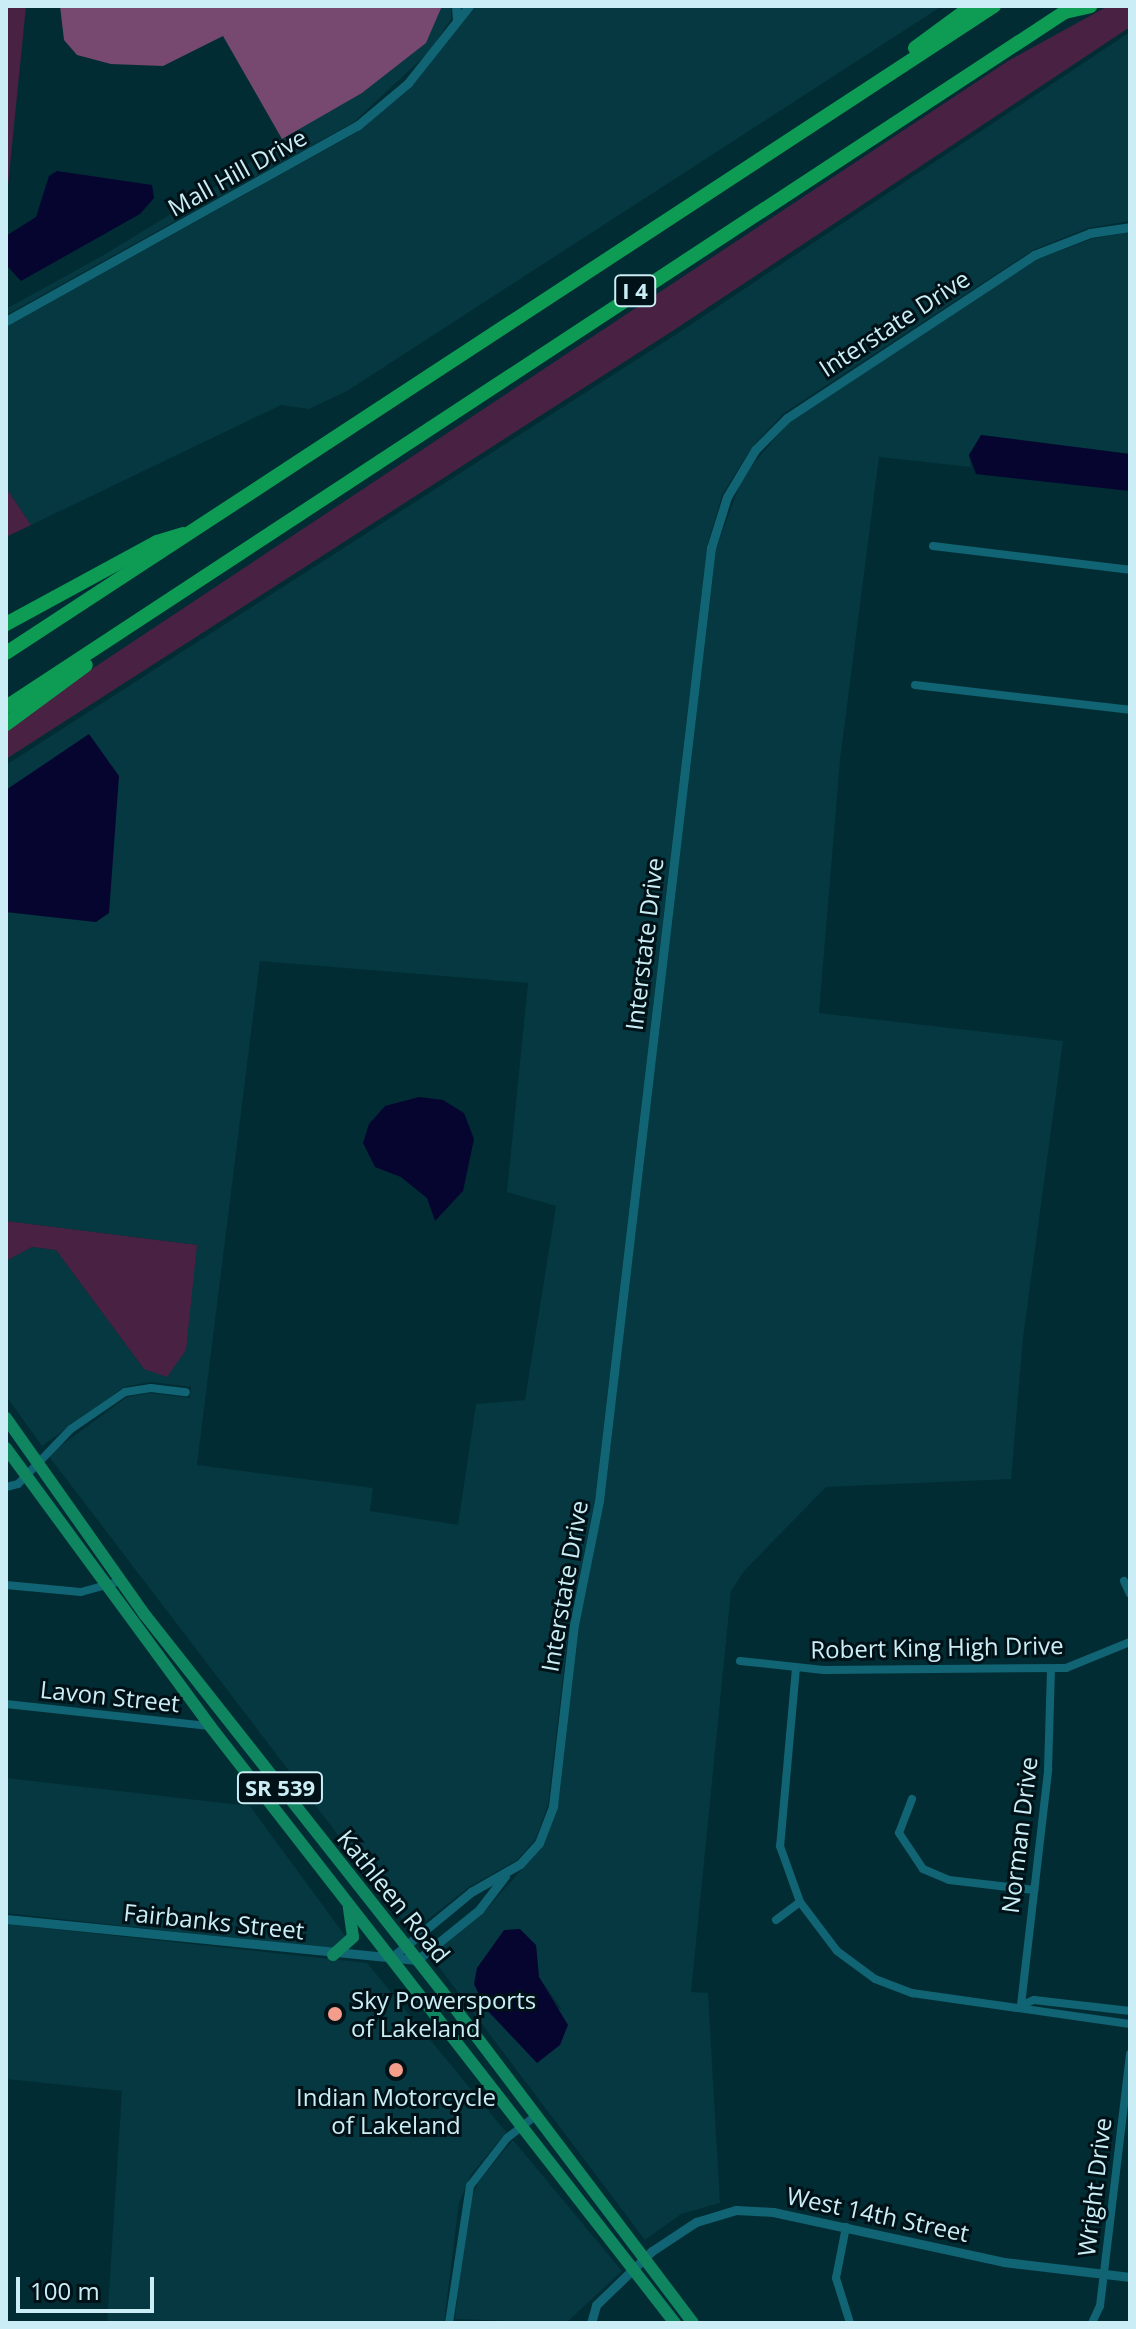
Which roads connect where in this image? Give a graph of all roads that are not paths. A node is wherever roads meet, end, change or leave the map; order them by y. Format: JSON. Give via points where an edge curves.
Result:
{"nodes":[{"id":1,"x":456,"y":6,"type":"edge"},
{"id":2,"x":469,"y":6,"type":"edge"},
{"id":3,"x":972,"y":6,"type":"edge"},
{"id":4,"x":994,"y":6,"type":"edge"},
{"id":5,"x":1090,"y":6,"type":"edge"},
{"id":6,"x":1069,"y":9,"type":"edge"},
{"id":7,"x":457,"y":19,"type":"junction"},
{"id":8,"x":827,"y":116,"type":"junction"},
{"id":9,"x":1130,"y":227,"type":"edge"},
{"id":10,"x":6,"y":321,"type":"edge"},
{"id":11,"x":199,"y":530,"type":"junction"},
{"id":12,"x":933,"y":546,"type":"dead end"},
{"id":13,"x":1130,"y":570,"type":"edge"},
{"id":14,"x":209,"y":573,"type":"junction"},
{"id":15,"x":6,"y":624,"type":"edge"},
{"id":16,"x":6,"y":653,"type":"edge"},
{"id":17,"x":915,"y":685,"type":"dead end"},
{"id":18,"x":6,"y":707,"type":"edge"},
{"id":19,"x":1130,"y":710,"type":"edge"},
{"id":20,"x":6,"y":724,"type":"edge"},
{"id":21,"x":186,"y":1392,"type":"dead end"},
{"id":22,"x":6,"y":1418,"type":"edge"},
{"id":23,"x":6,"y":1448,"type":"edge"},
{"id":24,"x":35,"y":1463,"type":"junction"},
{"id":25,"x":25,"y":1476,"type":"junction"},
{"id":26,"x":6,"y":1487,"type":"edge"},
{"id":27,"x":121,"y":1581,"type":"junction"},
{"id":28,"x":1124,"y":1581,"type":"dead end"},
{"id":29,"x":6,"y":1585,"type":"edge"},
{"id":30,"x":105,"y":1588,"type":"junction"},
{"id":31,"x":1130,"y":1594,"type":"edge"},
{"id":32,"x":1130,"y":1642,"type":"edge"},
{"id":33,"x":740,"y":1661,"type":"dead end"},
{"id":34,"x":796,"y":1668,"type":"junction"},
{"id":35,"x":1051,"y":1669,"type":"junction"},
{"id":36,"x":6,"y":1704,"type":"edge"},
{"id":37,"x":210,"y":1726,"type":"junction"},
{"id":38,"x":912,"y":1799,"type":"dead end"},
{"id":39,"x":507,"y":1874,"type":"junction"},
{"id":40,"x":1034,"y":1890,"type":"junction"},
{"id":41,"x":346,"y":1900,"type":"junction"},
{"id":42,"x":800,"y":1902,"type":"junction"},
{"id":43,"x":6,"y":1919,"type":"edge"},
{"id":44,"x":776,"y":1920,"type":"dead end"},
{"id":45,"x":404,"y":1943,"type":"junction"},
{"id":46,"x":333,"y":1955,"type":"junction"},
{"id":47,"x":391,"y":1958,"type":"junction"},
{"id":48,"x":417,"y":1960,"type":"junction"},
{"id":49,"x":1021,"y":2005,"type":"junction"},
{"id":50,"x":1130,"y":2011,"type":"edge"},
{"id":51,"x":1130,"y":2024,"type":"edge"},
{"id":52,"x":1130,"y":2054,"type":"edge"},
{"id":53,"x":535,"y":2116,"type":"junction"},
{"id":54,"x":521,"y":2126,"type":"junction"},
{"id":55,"x":846,"y":2227,"type":"junction"},
{"id":56,"x":644,"y":2258,"type":"junction"},
{"id":57,"x":633,"y":2268,"type":"junction"},
{"id":58,"x":1103,"y":2273,"type":"junction"},
{"id":59,"x":1130,"y":2277,"type":"edge"},
{"id":60,"x":449,"y":2323,"type":"edge"},
{"id":61,"x":591,"y":2323,"type":"edge"},
{"id":62,"x":675,"y":2323,"type":"edge"},
{"id":63,"x":693,"y":2323,"type":"edge"},
{"id":64,"x":850,"y":2323,"type":"edge"},
{"id":65,"x":1092,"y":2323,"type":"edge"}],
"edges":[{"from":1,"to":7,"type":"street"},
{"from":2,"to":7,"type":"street","name":"Mall Hill Drive"},
{"from":3,"to":8,"type":"highway"},
{"from":4,"to":8,"type":"highway","number":"I 4"},
{"from":5,"to":6,"type":"highway"},
{"from":6,"to":14,"type":"highway","number":"I 4"},
{"from":7,"to":10,"type":"street","name":"Mall Hill Drive","via":[[416,74],[357,126]]},
{"from":8,"to":11,"type":"highway","number":"I 4"},
{"from":9,"to":39,"type":"street","name":"Interstate Drive","via":[[1090,233],[1034,255],[799,409],[755,450],[727,497],[711,548],[599,1501],[574,1625],[556,1790],[539,1843]]},
{"from":11,"to":15,"type":"highway","via":[[157,542]]},
{"from":11,"to":16,"type":"highway","number":"I 4"},
{"from":12,"to":13,"type":"street"},
{"from":14,"to":18,"type":"highway","number":"I 4"},
{"from":14,"to":20,"type":"highway"},
{"from":17,"to":19,"type":"street"},
{"from":21,"to":24,"type":"street","via":[[125,1392],[71,1429]]},
{"from":22,"to":24,"type":"main road","name":"Kathleen Road","number":"SR 539"},
{"from":23,"to":25,"type":"main road","name":"Kathleen Road","number":"SR 539"},
{"from":24,"to":25,"type":"street"},
{"from":24,"to":27,"type":"main road","name":"Kathleen Road","number":"SR 539"},
{"from":25,"to":26,"type":"street"},
{"from":25,"to":30,"type":"main road","name":"Kathleen Road","number":"SR 539"},
{"from":27,"to":30,"type":"street"},
{"from":27,"to":45,"type":"main road","name":"Kathleen Road","number":"SR 539"},
{"from":28,"to":31,"type":"street"},
{"from":29,"to":30,"type":"street","via":[[81,1592]]},
{"from":30,"to":37,"type":"main road","name":"Kathleen Road","number":"SR 539"},
{"from":32,"to":35,"type":"street","name":"Robert King High Drive","via":[[1098,1659]]},
{"from":33,"to":34,"type":"street","name":"Robert King High Drive"},
{"from":34,"to":35,"type":"street","name":"Robert King High Drive"},
{"from":34,"to":42,"type":"street","via":[[779,1826],[786,1870]]},
{"from":35,"to":40,"type":"street","name":"Norman Drive","via":[[1051,1731]]},
{"from":36,"to":37,"type":"street","name":"Lavon Street"},
{"from":37,"to":41,"type":"main road","name":"Kathleen Road","number":"SR 539"},
{"from":38,"to":40,"type":"street","via":[[899,1833],[923,1869],[949,1880]]},
{"from":39,"to":45,"type":"street","name":"Interstate Drive","via":[[471,1892]]},
{"from":39,"to":48,"type":"street","name":"Interstate Drive","via":[[479,1910]]},
{"from":40,"to":49,"type":"street","name":"Norman Drive"},
{"from":41,"to":46,"type":"main road","via":[[353,1937]]},
{"from":41,"to":47,"type":"main road","name":"Kathleen Road","number":"SR 539"},
{"from":42,"to":44,"type":"street"},
{"from":42,"to":49,"type":"street","via":[[837,1951],[875,1979],[912,1993]]},
{"from":43,"to":46,"type":"street","name":"Fairbanks Street"},
{"from":45,"to":47,"type":"street","name":"Interstate Drive"},
{"from":45,"to":48,"type":"main road","name":"Kathleen Road","number":"SR 539"},
{"from":46,"to":47,"type":"street","name":"Fairbanks Street"},
{"from":47,"to":48,"type":"street","name":"Fairbanks Street"},
{"from":47,"to":54,"type":"main road","name":"Kathleen Road","number":"SR 539"},
{"from":48,"to":53,"type":"main road","name":"Kathleen Road","number":"SR 539"},
{"from":49,"to":50,"type":"street","via":[[1034,2000]]},
{"from":49,"to":51,"type":"street","via":[[1042,2013]]},
{"from":52,"to":58,"type":"street","name":"Wright Drive"},
{"from":53,"to":54,"type":"street"},
{"from":53,"to":56,"type":"main road","name":"Kathleen Road","number":"SR 539"},
{"from":54,"to":57,"type":"main road","name":"Kathleen Road","number":"SR 539"},
{"from":54,"to":60,"type":"street","via":[[475,2178],[467,2195]]},
{"from":55,"to":56,"type":"street","name":"West 14th Street","via":[[736,2210],[696,2222]]},
{"from":55,"to":58,"type":"street","name":"West 14th Street","via":[[1004,2262]]},
{"from":55,"to":64,"type":"street","via":[[836,2278]]},
{"from":56,"to":57,"type":"street","name":"West 14th Street"},
{"from":56,"to":63,"type":"main road","name":"Kathleen Road","number":"SR 539"},
{"from":57,"to":61,"type":"street","name":"West 14th Street","via":[[596,2305]]},
{"from":57,"to":62,"type":"main road","name":"Kathleen Road","number":"SR 539"},
{"from":58,"to":59,"type":"street","name":"West 14th Street"},
{"from":58,"to":65,"type":"street","name":"Wright Drive"}]}
